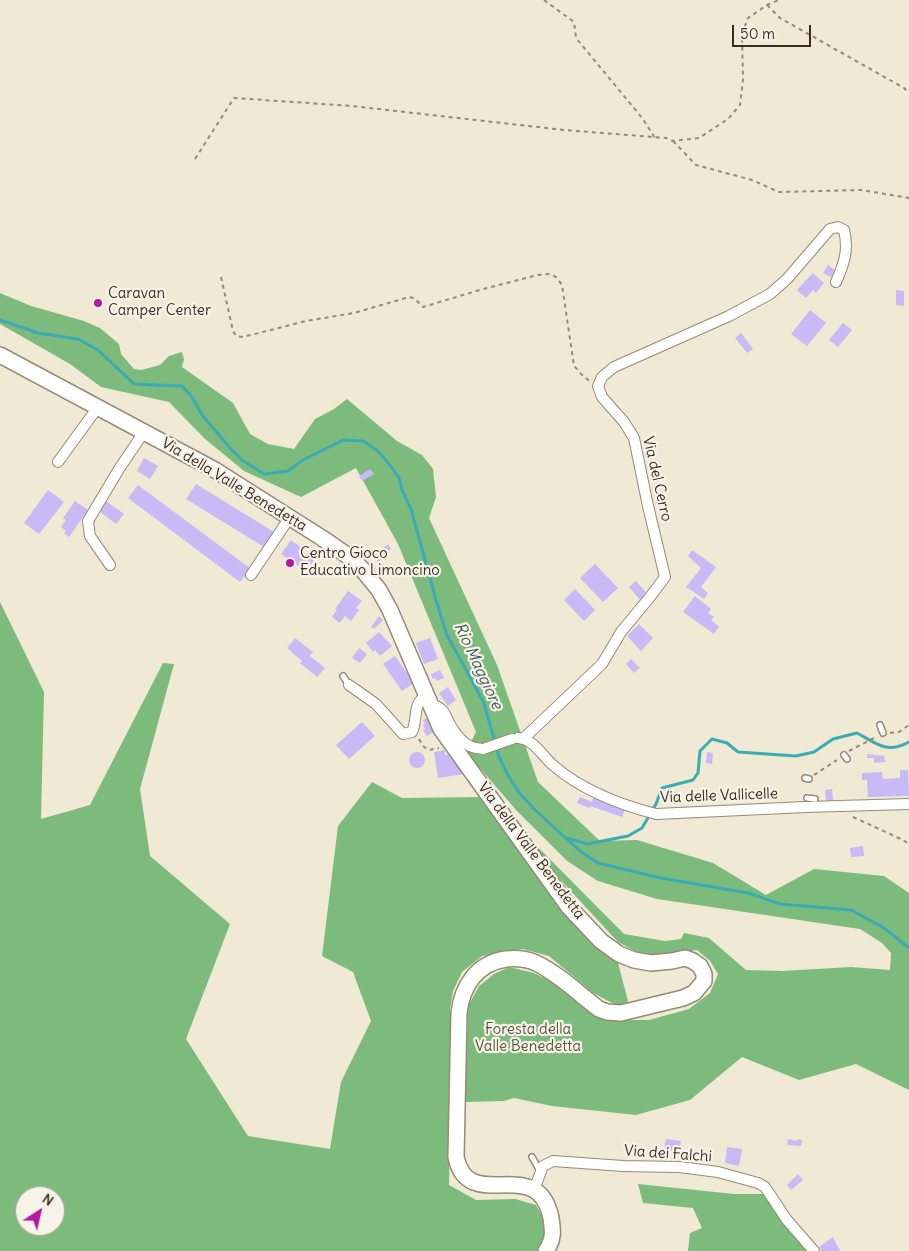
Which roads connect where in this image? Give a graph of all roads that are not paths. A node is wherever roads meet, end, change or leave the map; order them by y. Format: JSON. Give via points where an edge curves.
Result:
{"nodes":[{"id":1,"x":836,"y":282,"type":"dead end"},
{"id":2,"x":0,"y":355,"type":"edge"},
{"id":3,"x":98,"y":407,"type":"junction"},
{"id":4,"x":144,"y":432,"type":"junction"},
{"id":5,"x":58,"y":462,"type":"dead end"},
{"id":6,"x":290,"y":517,"type":"junction"},
{"id":7,"x":110,"y":564,"type":"dead end"},
{"id":8,"x":251,"y":575,"type":"dead end"},
{"id":9,"x":342,"y":676,"type":"dead end"},
{"id":10,"x":349,"y":685,"type":"joint"},
{"id":11,"x":428,"y":699,"type":"junction"},
{"id":12,"x":880,"y":725,"type":"dead end"},
{"id":13,"x":883,"y":733,"type":"dead end"},
{"id":14,"x":523,"y":739,"type":"junction"},
{"id":15,"x":807,"y":798,"type":"dead end"},
{"id":16,"x":816,"y":799,"type":"dead end"},
{"id":17,"x":909,"y":804,"type":"edge"},
{"id":18,"x":532,"y":1157,"type":"dead end"},
{"id":19,"x":540,"y":1171,"type":"junction"},
{"id":20,"x":534,"y":1190,"type":"junction"},
{"id":21,"x":546,"y":1251,"type":"edge"},
{"id":22,"x":814,"y":1251,"type":"edge"}],
"edges":[{"from":1,"to":14,"type":"street","name":"Via del Cerro","via":[[845,261],[846,237],[844,230],[838,227],[830,229],[770,294],[729,316],[614,367],[602,377],[598,386],[602,397],[634,438],[665,577],[621,632],[602,664]]},
{"from":2,"to":3,"type":"main road","name":"Via della Valle Benedetta"},
{"from":3,"to":4,"type":"main road","name":"Via della Valle Benedetta"},
{"from":3,"to":5,"type":"street"},
{"from":4,"to":6,"type":"main road","name":"Via della Valle Benedetta","via":[[215,470]]},
{"from":4,"to":7,"type":"street","via":[[88,521],[90,536]]},
{"from":6,"to":8,"type":"street"},
{"from":6,"to":11,"type":"main road","name":"Via della Valle Benedetta","via":[[351,558],[378,590],[390,610]]},
{"from":9,"to":10,"type":"lane"},
{"from":10,"to":11,"type":"street","via":[[376,704],[403,734],[412,732],[414,728],[420,699]]},
{"from":11,"to":14,"type":"street","bridge":true,"via":[[442,710],[465,745],[472,748],[482,749]]},
{"from":11,"to":20,"type":"main road","name":"Via della Valle Benedetta","via":[[449,742],[568,906],[601,941],[634,960],[650,963],[685,958],[700,966],[704,974],[704,981],[694,993],[621,1012],[599,1009],[545,968],[522,959],[498,960],[470,980],[464,990],[459,1013],[458,1168],[468,1181],[476,1184],[524,1185]]},
{"from":12,"to":13,"type":"lane"},
{"from":14,"to":17,"type":"street","name":"Via delle Vallicelle","via":[[536,747],[553,766],[590,790],[656,814]]},
{"from":15,"to":16,"type":"lane"},
{"from":18,"to":19,"type":"lane"},
{"from":19,"to":20,"type":"street"},
{"from":19,"to":22,"type":"street","name":"Via dei Falchi","via":[[553,1161],[679,1166],[758,1183],[765,1187],[787,1220]]},
{"from":20,"to":21,"type":"main road","via":[[549,1210],[554,1235]]}]}
